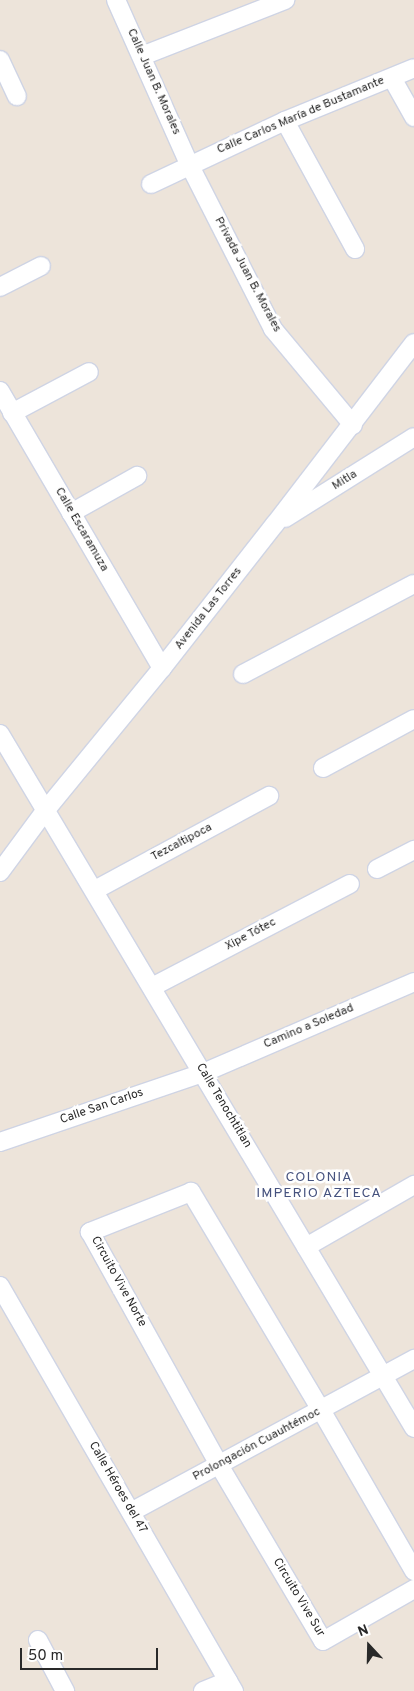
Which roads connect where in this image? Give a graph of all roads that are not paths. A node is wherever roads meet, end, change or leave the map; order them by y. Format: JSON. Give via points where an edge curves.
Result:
{"nodes":[{"id":1,"x":116,"y":0,"type":"edge"},
{"id":2,"x":285,"y":0,"type":"edge"},
{"id":3,"x":142,"y":56,"type":"junction"},
{"id":4,"x":0,"y":60,"type":"edge"},
{"id":5,"x":414,"y":68,"type":"edge"},
{"id":6,"x":392,"y":78,"type":"junction"},
{"id":7,"x":17,"y":96,"type":"dead end"},
{"id":8,"x":414,"y":117,"type":"edge"},
{"id":9,"x":285,"y":121,"type":"junction"},
{"id":10,"x":189,"y":164,"type":"junction"},
{"id":11,"x":151,"y":184,"type":"dead end"},
{"id":12,"x":355,"y":249,"type":"dead end"},
{"id":13,"x":41,"y":266,"type":"dead end"},
{"id":14,"x":0,"y":287,"type":"edge"},
{"id":15,"x":414,"y":343,"type":"edge"},
{"id":16,"x":89,"y":372,"type":"dead end"},
{"id":17,"x":0,"y":391,"type":"edge"},
{"id":18,"x":12,"y":413,"type":"junction"},
{"id":19,"x":353,"y":425,"type":"junction"},
{"id":20,"x":412,"y":443,"type":"edge"},
{"id":21,"x":137,"y":476,"type":"dead end"},
{"id":22,"x":71,"y":513,"type":"junction"},
{"id":23,"x":276,"y":524,"type":"junction"},
{"id":24,"x":414,"y":584,"type":"edge"},
{"id":25,"x":162,"y":668,"type":"junction"},
{"id":26,"x":243,"y":674,"type":"dead end"},
{"id":27,"x":414,"y":719,"type":"edge"},
{"id":28,"x":0,"y":734,"type":"edge"},
{"id":29,"x":323,"y":768,"type":"dead end"},
{"id":30,"x":269,"y":796,"type":"dead end"},
{"id":31,"x":45,"y":811,"type":"junction"},
{"id":32,"x":414,"y":850,"type":"edge"},
{"id":33,"x":377,"y":869,"type":"dead end"},
{"id":34,"x":0,"y":872,"type":"edge"},
{"id":35,"x":350,"y":884,"type":"dead end"},
{"id":36,"x":95,"y":890,"type":"junction"},
{"id":37,"x":414,"y":982,"type":"edge"},
{"id":38,"x":152,"y":987,"type":"junction"},
{"id":39,"x":203,"y":1073,"type":"junction"},
{"id":40,"x":0,"y":1142,"type":"edge"},
{"id":41,"x":414,"y":1185,"type":"edge"},
{"id":42,"x":306,"y":1247,"type":"junction"},
{"id":43,"x":0,"y":1286,"type":"edge"},
{"id":44,"x":414,"y":1359,"type":"edge"},
{"id":45,"x":384,"y":1377,"type":"junction"},
{"id":46,"x":321,"y":1410,"type":"junction"},
{"id":47,"x":414,"y":1428,"type":"edge"},
{"id":48,"x":219,"y":1465,"type":"junction"},
{"id":49,"x":131,"y":1512,"type":"junction"},
{"id":50,"x":414,"y":1571,"type":"edge"},
{"id":51,"x":414,"y":1589,"type":"edge"},
{"id":52,"x":38,"y":1640,"type":"dead end"},
{"id":53,"x":231,"y":1686,"type":"edge"},
{"id":54,"x":65,"y":1691,"type":"edge"},
{"id":55,"x":203,"y":1691,"type":"edge"}],
"edges":[{"from":1,"to":3,"type":"street","name":"Calle Juan B. Morales"},
{"from":2,"to":3,"type":"street"},
{"from":3,"to":10,"type":"street","name":"Calle Juan B. Morales"},
{"from":4,"to":7,"type":"street"},
{"from":5,"to":6,"type":"street","name":"Calle Carlos María de Bustamante"},
{"from":6,"to":8,"type":"street"},
{"from":6,"to":9,"type":"street","name":"Calle Carlos María de Bustamante"},
{"from":9,"to":10,"type":"street","name":"Calle Carlos María de Bustamante"},
{"from":9,"to":12,"type":"street"},
{"from":10,"to":11,"type":"street","name":"Calle Carlos María de Bustamante"},
{"from":10,"to":19,"type":"street","name":"Privada Juan B. Morales","via":[[273,329]]},
{"from":13,"to":14,"type":"street"},
{"from":15,"to":19,"type":"street","name":"Avenida Las Torres"},
{"from":16,"to":18,"type":"street"},
{"from":17,"to":18,"type":"street","name":"Calle Escaramuza"},
{"from":18,"to":22,"type":"street","name":"Calle Escaramuza"},
{"from":19,"to":23,"type":"street","name":"Avenida Las Torres"},
{"from":20,"to":23,"type":"street","name":"Mitla"},
{"from":21,"to":22,"type":"street"},
{"from":22,"to":25,"type":"street","name":"Calle Escaramuza"},
{"from":23,"to":25,"type":"street","name":"Avenida Las Torres"},
{"from":24,"to":26,"type":"street"},
{"from":25,"to":31,"type":"street","name":"Avenida Las Torres"},
{"from":27,"to":29,"type":"street"},
{"from":28,"to":31,"type":"street","name":"Calle Tenochtitlan"},
{"from":30,"to":36,"type":"street","name":"Tezcaltipoca"},
{"from":31,"to":34,"type":"street","name":"Avenida Las Torres"},
{"from":31,"to":36,"type":"street","name":"Calle Tenochtitlan"},
{"from":32,"to":33,"type":"street"},
{"from":35,"to":38,"type":"street","name":"Xipe Tótec"},
{"from":36,"to":38,"type":"street","name":"Calle Tenochtitlan"},
{"from":37,"to":39,"type":"street","name":"Camino a Soledad"},
{"from":38,"to":39,"type":"street","name":"Calle Tenochtitlan"},
{"from":39,"to":40,"type":"street","name":"Calle San Carlos"},
{"from":39,"to":42,"type":"street","name":"Calle Tenochtitlan"},
{"from":41,"to":42,"type":"street"},
{"from":42,"to":45,"type":"street","name":"Calle Tenochtitlan"},
{"from":43,"to":49,"type":"street","name":"Calle Héroes del 47"},
{"from":44,"to":45,"type":"street","name":"Prolongación Cuauhtémoc"},
{"from":45,"to":46,"type":"street","name":"Prolongación Cuauhtémoc"},
{"from":45,"to":47,"type":"street","name":"Calle Tenochtitlan"},
{"from":46,"to":48,"type":"street","name":"Prolongación Cuauhtémoc"},
{"from":46,"to":48,"type":"street","name":"Circuito Vive Norte","via":[[191,1192],[90,1232]]},
{"from":46,"to":50,"type":"street"},
{"from":48,"to":49,"type":"street","name":"Prolongación Cuauhtémoc"},
{"from":48,"to":51,"type":"street","name":"Circuito Vive Sur","via":[[323,1641]]},
{"from":49,"to":53,"type":"street","name":"Calle Héroes del 47"},
{"from":52,"to":54,"type":"street"},
{"from":53,"to":55,"type":"street"}]}
